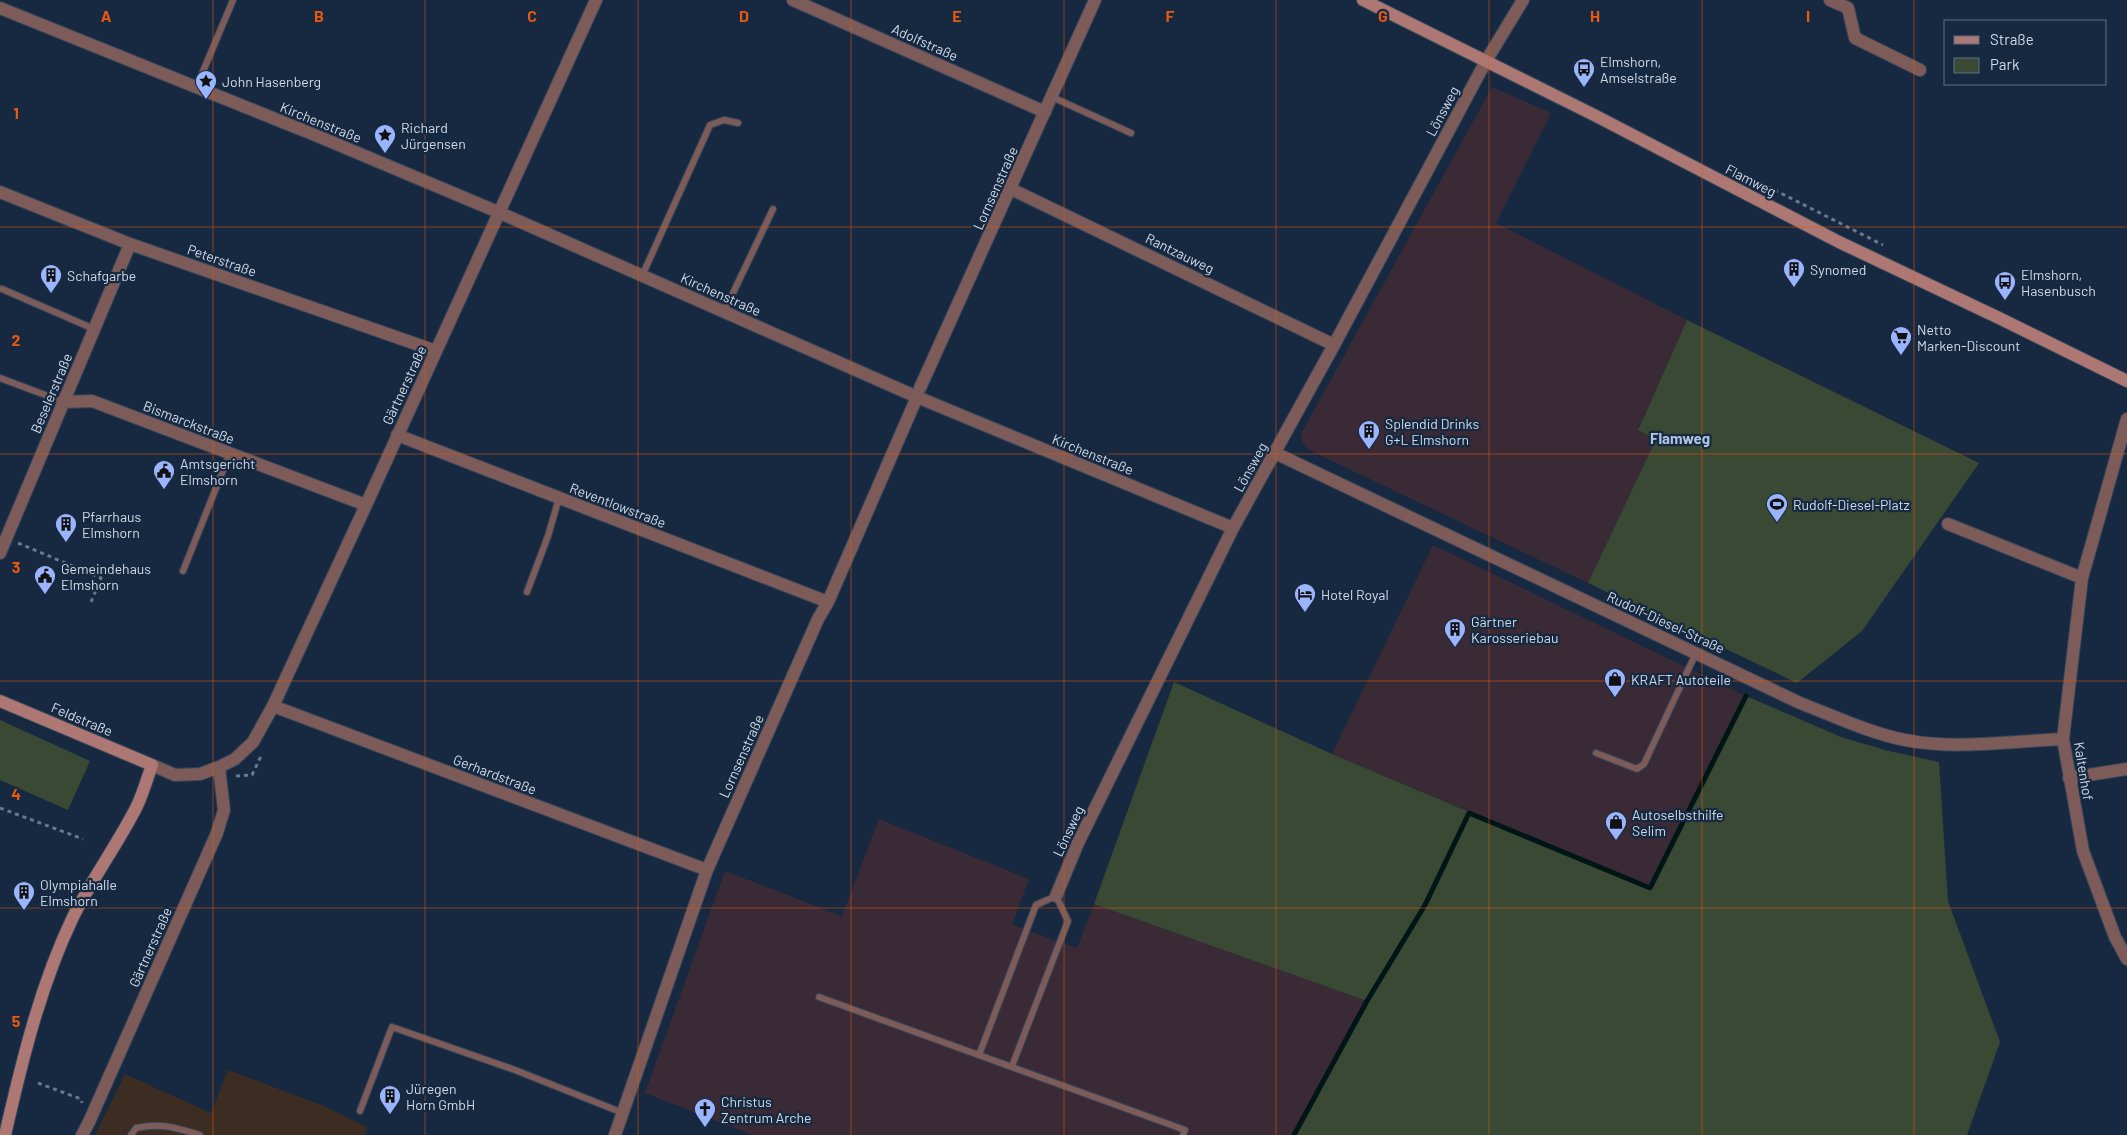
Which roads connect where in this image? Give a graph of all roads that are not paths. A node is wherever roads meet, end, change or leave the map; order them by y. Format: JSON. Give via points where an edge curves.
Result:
{"nodes":[{"id":1,"x":233,"y":0,"type":"edge"},
{"id":2,"x":596,"y":0,"type":"edge"},
{"id":3,"x":793,"y":0,"type":"edge"},
{"id":4,"x":1095,"y":0,"type":"edge"},
{"id":5,"x":1363,"y":0,"type":"edge"},
{"id":6,"x":1523,"y":0,"type":"edge"},
{"id":7,"x":1830,"y":0,"type":"edge"},
{"id":8,"x":0,"y":8,"type":"edge"},
{"id":9,"x":1486,"y":61,"type":"junction"},
{"id":10,"x":1920,"y":70,"type":"dead end"},
{"id":11,"x":196,"y":88,"type":"junction"},
{"id":12,"x":1052,"y":97,"type":"junction"},
{"id":13,"x":1045,"y":112,"type":"junction"},
{"id":14,"x":738,"y":123,"type":"dead end"},
{"id":15,"x":1131,"y":133,"type":"dead end"},
{"id":16,"x":1012,"y":189,"type":"junction"},
{"id":17,"x":0,"y":192,"type":"edge"},
{"id":18,"x":773,"y":209,"type":"dead end"},
{"id":19,"x":498,"y":212,"type":"junction"},
{"id":20,"x":130,"y":244,"type":"junction"},
{"id":21,"x":642,"y":276,"type":"junction"},
{"id":22,"x":2,"y":288,"type":"dead end"},
{"id":23,"x":724,"y":312,"type":"junction"},
{"id":24,"x":94,"y":329,"type":"junction"},
{"id":25,"x":1334,"y":345,"type":"junction"},
{"id":26,"x":436,"y":352,"type":"junction"},
{"id":27,"x":0,"y":378,"type":"edge"},
{"id":28,"x":2127,"y":381,"type":"edge"},
{"id":29,"x":918,"y":393,"type":"junction"},
{"id":30,"x":64,"y":402,"type":"junction"},
{"id":31,"x":2127,"y":419,"type":"edge"},
{"id":32,"x":397,"y":435,"type":"junction"},
{"id":33,"x":230,"y":453,"type":"junction"},
{"id":34,"x":1275,"y":453,"type":"junction"},
{"id":35,"x":558,"y":498,"type":"junction"},
{"id":36,"x":366,"y":505,"type":"junction"},
{"id":37,"x":1948,"y":524,"type":"dead end"},
{"id":38,"x":1233,"y":528,"type":"junction"},
{"id":39,"x":0,"y":553,"type":"edge"},
{"id":40,"x":183,"y":571,"type":"dead end"},
{"id":41,"x":2082,"y":578,"type":"junction"},
{"id":42,"x":526,"y":592,"type":"dead end"},
{"id":43,"x":828,"y":602,"type":"junction"},
{"id":44,"x":1696,"y":653,"type":"junction"},
{"id":45,"x":0,"y":700,"type":"edge"},
{"id":46,"x":273,"y":706,"type":"junction"},
{"id":47,"x":2063,"y":739,"type":"junction"},
{"id":48,"x":1596,"y":752,"type":"dead end"},
{"id":49,"x":152,"y":765,"type":"junction"},
{"id":50,"x":219,"y":767,"type":"junction"},
{"id":51,"x":2127,"y":769,"type":"edge"},
{"id":52,"x":2069,"y":778,"type":"junction"},
{"id":53,"x":707,"y":870,"type":"junction"},
{"id":54,"x":1056,"y":896,"type":"junction"},
{"id":55,"x":2127,"y":959,"type":"edge"},
{"id":56,"x":818,"y":997,"type":"dead end"},
{"id":57,"x":979,"y":1055,"type":"junction"},
{"id":58,"x":1012,"y":1066,"type":"junction"},
{"id":59,"x":360,"y":1111,"type":"dead end"},
{"id":60,"x":623,"y":1113,"type":"junction"},
{"id":61,"x":5,"y":1135,"type":"edge"},
{"id":62,"x":82,"y":1135,"type":"edge"},
{"id":63,"x":131,"y":1135,"type":"edge"},
{"id":64,"x":200,"y":1135,"type":"edge"},
{"id":65,"x":615,"y":1135,"type":"edge"},
{"id":66,"x":1183,"y":1135,"type":"edge"}],
"edges":[{"from":1,"to":11,"type":"lane"},
{"from":2,"to":19,"type":"street","name":"Gärtnerstraße"},
{"from":3,"to":13,"type":"street","name":"Adolfstraße"},
{"from":4,"to":12,"type":"street","name":"Lornsenstraße"},
{"from":5,"to":9,"type":"main road","name":"Flamweg"},
{"from":6,"to":9,"type":"street","name":"Lönsweg"},
{"from":7,"to":10,"type":"street","via":[[1848,8],[1855,38]]},
{"from":8,"to":11,"type":"street","name":"Kirchenstraße"},
{"from":9,"to":25,"type":"street","name":"Lönsweg"},
{"from":9,"to":28,"type":"main road","name":"Flamweg","via":[[1839,242]]},
{"from":11,"to":19,"type":"street","name":"Kirchenstraße"},
{"from":12,"to":13,"type":"street","name":"Lornsenstraße"},
{"from":12,"to":15,"type":"lane"},
{"from":13,"to":16,"type":"street","name":"Lornsenstraße"},
{"from":14,"to":21,"type":"lane","via":[[724,120],[710,125]]},
{"from":16,"to":25,"type":"street","name":"Rantzauweg"},
{"from":16,"to":29,"type":"street","name":"Lornsenstraße"},
{"from":17,"to":20,"type":"street","name":"Peterstraße"},
{"from":18,"to":23,"type":"lane"},
{"from":19,"to":21,"type":"street","name":"Kirchenstraße"},
{"from":19,"to":26,"type":"street","name":"Gärtnerstraße"},
{"from":20,"to":24,"type":"street","name":"Beselerstraße"},
{"from":20,"to":26,"type":"street","name":"Peterstraße"},
{"from":21,"to":23,"type":"street","name":"Kirchenstraße"},
{"from":22,"to":24,"type":"lane"},
{"from":23,"to":29,"type":"street","name":"Kirchenstraße"},
{"from":24,"to":30,"type":"street","name":"Beselerstraße"},
{"from":25,"to":34,"type":"street","name":"Lönsweg"},
{"from":26,"to":32,"type":"street","name":"Gärtnerstraße"},
{"from":27,"to":30,"type":"lane","name":"Bismarckstraße"},
{"from":29,"to":38,"type":"street","name":"Kirchenstraße"},
{"from":29,"to":43,"type":"street","name":"Lornsenstraße"},
{"from":30,"to":33,"type":"street","name":"Bismarckstraße","via":[[92,401]]},
{"from":30,"to":39,"type":"street","name":"Beselerstraße"},
{"from":31,"to":41,"type":"street","name":"Kaltenhof"},
{"from":32,"to":35,"type":"street","name":"Reventlowstraße"},
{"from":32,"to":36,"type":"street","name":"Gärtnerstraße"},
{"from":33,"to":36,"type":"street","name":"Bismarckstraße"},
{"from":33,"to":40,"type":"lane"},
{"from":34,"to":38,"type":"street","name":"Lönsweg"},
{"from":34,"to":44,"type":"street","name":"Rudolf-Diesel-Straße"},
{"from":35,"to":42,"type":"lane","via":[[548,536]]},
{"from":35,"to":43,"type":"street","name":"Reventlowstraße"},
{"from":36,"to":46,"type":"street","name":"Gärtnerstraße"},
{"from":37,"to":41,"type":"street"},
{"from":38,"to":54,"type":"street","name":"Lönsweg","via":[[1078,843]]},
{"from":41,"to":47,"type":"street","name":"Kaltenhof"},
{"from":43,"to":53,"type":"street","name":"Lornsenstraße"},
{"from":44,"to":47,"type":"street","name":"Rudolf-Diesel-Straße","via":[[1800,703],[1905,740],[1946,745]]},
{"from":44,"to":48,"type":"lane","via":[[1644,764],[1637,769]]},
{"from":45,"to":49,"type":"main road","name":"Feldstraße"},
{"from":46,"to":50,"type":"street","name":"Gärtnerstraße","via":[[253,742]]},
{"from":46,"to":53,"type":"street","name":"Gerhardstraße"},
{"from":47,"to":52,"type":"street","name":"Kaltenhof"},
{"from":49,"to":50,"type":"street","name":"Gärtnerstraße","via":[[185,776]]},
{"from":49,"to":61,"type":"main road","via":[[136,807],[93,880],[62,942],[33,1024]]},
{"from":50,"to":62,"type":"street","name":"Gärtnerstraße","via":[[224,810],[218,833]]},
{"from":51,"to":52,"type":"street"},
{"from":52,"to":55,"type":"street","name":"Kaltenhof","via":[[2083,851],[2115,937]]},
{"from":53,"to":60,"type":"street","name":"Lornsenstraße"},
{"from":54,"to":57,"type":"lane","via":[[1036,905]]},
{"from":54,"to":58,"type":"lane","via":[[1068,921]]},
{"from":56,"to":57,"type":"lane"},
{"from":57,"to":58,"type":"lane"},
{"from":58,"to":66,"type":"lane","via":[[1185,1130]]},
{"from":59,"to":60,"type":"lane","via":[[392,1027],[515,1070]]},
{"from":60,"to":65,"type":"street","name":"Lornsenstraße"},
{"from":63,"to":64,"type":"lane","via":[[136,1128],[156,1125],[173,1126]]}]}
